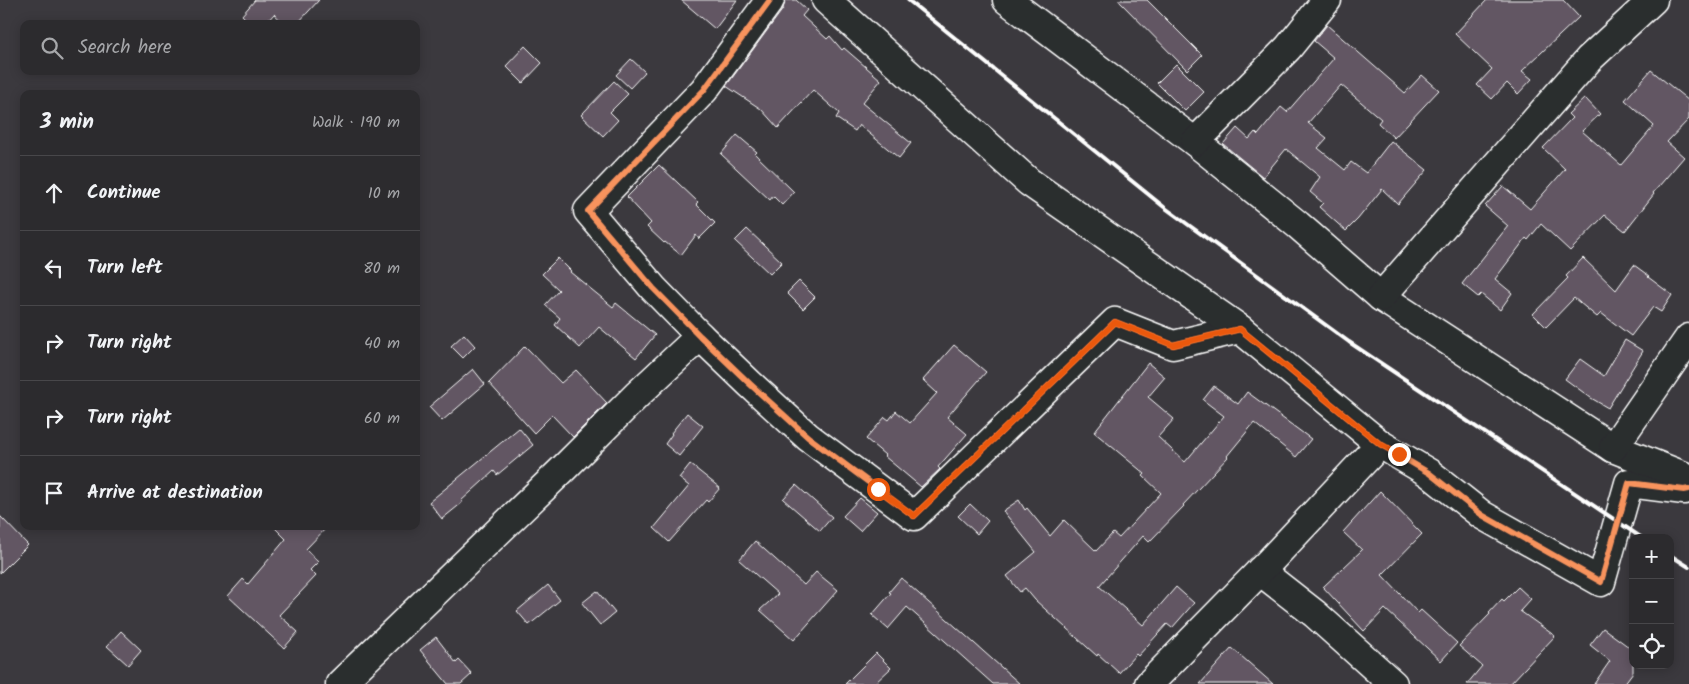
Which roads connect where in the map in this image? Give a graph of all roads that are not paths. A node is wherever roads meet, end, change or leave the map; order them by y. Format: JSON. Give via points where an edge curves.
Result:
{"nodes":[{"id":1,"x":770,"y":0,"type":"edge"},
{"id":2,"x":826,"y":0,"type":"edge"},
{"id":3,"x":1007,"y":0,"type":"edge"},
{"id":4,"x":1327,"y":0,"type":"edge"},
{"id":5,"x":1653,"y":0,"type":"edge"},
{"id":6,"x":1195,"y":142,"type":"junction"},
{"id":7,"x":1381,"y":297,"type":"junction"},
{"id":8,"x":1240,"y":329,"type":"junction"},
{"id":9,"x":700,"y":336,"type":"junction"},
{"id":10,"x":1689,"y":338,"type":"edge"},
{"id":11,"x":1380,"y":444,"type":"junction"},
{"id":12,"x":1613,"y":448,"type":"junction"},
{"id":13,"x":1689,"y":478,"type":"edge"},
{"id":14,"x":1689,"y":489,"type":"edge"},
{"id":15,"x":1260,"y":571,"type":"junction"},
{"id":16,"x":340,"y":684,"type":"edge"},
{"id":17,"x":1150,"y":684,"type":"edge"},
{"id":18,"x":1393,"y":684,"type":"edge"}],
"edges":[{"from":1,"to":9,"type":"street","via":[[704,90],[588,211],[653,288]]},
{"from":2,"to":8,"type":"street","via":[[1029,182]]},
{"from":3,"to":6,"type":"street"},
{"from":4,"to":6,"type":"street","via":[[1288,48]]},
{"from":5,"to":7,"type":"street","via":[[1589,59]]},
{"from":6,"to":7,"type":"street"},
{"from":7,"to":12,"type":"street"},
{"from":8,"to":9,"type":"street","via":[[1173,345],[1115,322],[914,516],[808,437]]},
{"from":8,"to":11,"type":"street"},
{"from":9,"to":16,"type":"street"},
{"from":10,"to":12,"type":"street"},
{"from":11,"to":14,"type":"street","via":[[1429,473],[1482,515],[1601,582],[1629,483]]},
{"from":11,"to":15,"type":"street"},
{"from":12,"to":13,"type":"street"},
{"from":15,"to":17,"type":"street"},
{"from":15,"to":18,"type":"street","via":[[1315,614]]}]}
